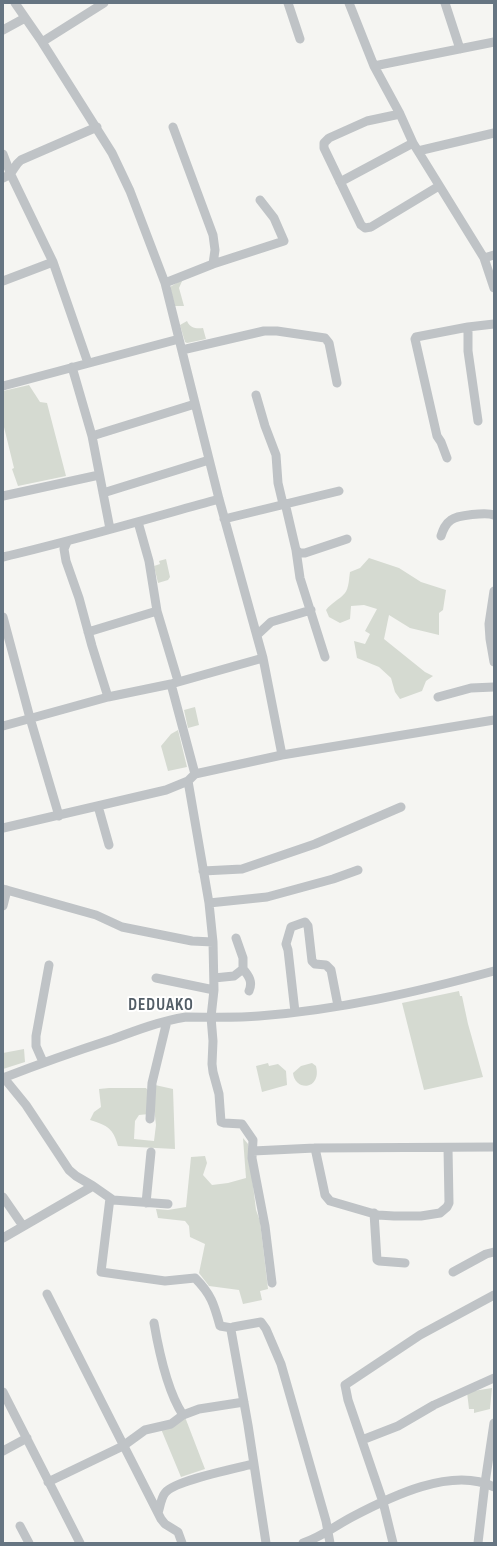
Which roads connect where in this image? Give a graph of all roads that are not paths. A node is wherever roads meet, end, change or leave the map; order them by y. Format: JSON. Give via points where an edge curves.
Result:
{"nodes":[{"id":1,"x":16,"y":3,"type":"edge"},
{"id":2,"x":104,"y":3,"type":"edge"},
{"id":3,"x":288,"y":3,"type":"edge"},
{"id":4,"x":349,"y":3,"type":"edge"},
{"id":5,"x":445,"y":3,"type":"edge"},
{"id":6,"x":25,"y":18,"type":"junction"},
{"id":7,"x":3,"y":30,"type":"edge"},
{"id":8,"x":300,"y":39,"type":"dead end"},
{"id":9,"x":42,"y":42,"type":"junction"},
{"id":10,"x":494,"y":42,"type":"edge"},
{"id":11,"x":460,"y":49,"type":"junction"},
{"id":12,"x":374,"y":66,"type":"junction"},
{"id":13,"x":400,"y":114,"type":"junction"},
{"id":14,"x":97,"y":127,"type":"junction"},
{"id":15,"x":173,"y":127,"type":"dead end"},
{"id":16,"x":494,"y":133,"type":"edge"},
{"id":17,"x":415,"y":147,"type":"junction"},
{"id":18,"x":3,"y":154,"type":"edge"},
{"id":19,"x":7,"y":176,"type":"edge"},
{"id":20,"x":340,"y":182,"type":"junction"},
{"id":21,"x":439,"y":186,"type":"junction"},
{"id":22,"x":260,"y":200,"type":"dead end"},
{"id":23,"x":494,"y":255,"type":"edge"},
{"id":24,"x":484,"y":258,"type":"junction"},
{"id":25,"x":53,"y":262,"type":"junction"},
{"id":26,"x":213,"y":264,"type":"junction"},
{"id":27,"x":3,"y":281,"type":"edge"},
{"id":28,"x":165,"y":283,"type":"junction"},
{"id":29,"x":494,"y":288,"type":"edge"},
{"id":30,"x":494,"y":324,"type":"edge"},
{"id":31,"x":468,"y":327,"type":"junction"},
{"id":32,"x":179,"y":339,"type":"junction"},
{"id":33,"x":182,"y":350,"type":"junction"},
{"id":34,"x":88,"y":363,"type":"junction"},
{"id":35,"x":72,"y":367,"type":"junction"},
{"id":36,"x":337,"y":383,"type":"dead end"},
{"id":37,"x":3,"y":386,"type":"edge"},
{"id":38,"x":256,"y":395,"type":"dead end"},
{"id":39,"x":195,"y":404,"type":"junction"},
{"id":40,"x":478,"y":421,"type":"dead end"},
{"id":41,"x":92,"y":436,"type":"junction"},
{"id":42,"x":447,"y":458,"type":"dead end"},
{"id":43,"x":209,"y":460,"type":"junction"},
{"id":44,"x":99,"y":475,"type":"junction"},
{"id":45,"x":339,"y":491,"type":"dead end"},
{"id":46,"x":103,"y":493,"type":"junction"},
{"id":47,"x":3,"y":496,"type":"edge"},
{"id":48,"x":219,"y":499,"type":"junction"},
{"id":49,"x":284,"y":504,"type":"junction"},
{"id":50,"x":494,"y":515,"type":"edge"},
{"id":51,"x":224,"y":518,"type":"junction"},
{"id":52,"x":138,"y":522,"type":"junction"},
{"id":53,"x":110,"y":529,"type":"junction"},
{"id":54,"x":441,"y":536,"type":"dead end"},
{"id":55,"x":347,"y":539,"type":"dead end"},
{"id":56,"x":67,"y":542,"type":"junction"},
{"id":57,"x":296,"y":550,"type":"junction"},
{"id":58,"x":3,"y":557,"type":"edge"},
{"id":59,"x":494,"y":591,"type":"edge"},
{"id":60,"x":311,"y":610,"type":"junction"},
{"id":61,"x":157,"y":611,"type":"junction"},
{"id":62,"x":3,"y":617,"type":"edge"},
{"id":63,"x":88,"y":632,"type":"junction"},
{"id":64,"x":257,"y":635,"type":"junction"},
{"id":65,"x":326,"y":657,"type":"dead end"},
{"id":66,"x":263,"y":658,"type":"junction"},
{"id":67,"x":494,"y":662,"type":"edge"},
{"id":68,"x":175,"y":682,"type":"junction"},
{"id":69,"x":494,"y":687,"type":"edge"},
{"id":70,"x":108,"y":697,"type":"junction"},
{"id":71,"x":438,"y":697,"type":"dead end"},
{"id":72,"x":30,"y":718,"type":"junction"},
{"id":73,"x":494,"y":720,"type":"edge"},
{"id":74,"x":3,"y":726,"type":"edge"},
{"id":75,"x":282,"y":755,"type":"junction"},
{"id":76,"x":195,"y":774,"type":"junction"},
{"id":77,"x":188,"y":781,"type":"junction"},
{"id":78,"x":98,"y":806,"type":"junction"},
{"id":79,"x":401,"y":807,"type":"dead end"},
{"id":80,"x":59,"y":816,"type":"junction"},
{"id":81,"x":3,"y":828,"type":"edge"},
{"id":82,"x":109,"y":844,"type":"dead end"},
{"id":83,"x":358,"y":870,"type":"dead end"},
{"id":84,"x":203,"y":871,"type":"junction"},
{"id":85,"x":5,"y":889,"type":"edge"},
{"id":86,"x":209,"y":903,"type":"junction"},
{"id":87,"x":3,"y":906,"type":"edge"},
{"id":88,"x":236,"y":938,"type":"dead end"},
{"id":89,"x":213,"y":942,"type":"junction"},
{"id":90,"x":49,"y":965,"type":"dead end"},
{"id":91,"x":243,"y":969,"type":"junction"},
{"id":92,"x":494,"y":971,"type":"edge"},
{"id":93,"x":156,"y":978,"type":"dead end"},
{"id":94,"x":214,"y":978,"type":"junction"},
{"id":95,"x":214,"y":990,"type":"junction"},
{"id":96,"x":249,"y":991,"type":"dead end"},
{"id":97,"x":338,"y":1006,"type":"junction"},
{"id":98,"x":295,"y":1012,"type":"junction"},
{"id":99,"x":212,"y":1017,"type":"junction"},
{"id":100,"x":167,"y":1021,"type":"junction"},
{"id":101,"x":43,"y":1062,"type":"junction"},
{"id":102,"x":4,"y":1078,"type":"edge"},
{"id":103,"x":150,"y":1119,"type":"dead end"},
{"id":104,"x":494,"y":1147,"type":"edge"},
{"id":105,"x":315,"y":1148,"type":"junction"},
{"id":106,"x":448,"y":1148,"type":"junction"},
{"id":107,"x":253,"y":1150,"type":"junction"},
{"id":108,"x":151,"y":1152,"type":"dead end"},
{"id":109,"x":93,"y":1186,"type":"junction"},
{"id":110,"x":3,"y":1197,"type":"edge"},
{"id":111,"x":110,"y":1198,"type":"junction"},
{"id":112,"x":146,"y":1203,"type":"junction"},
{"id":113,"x":168,"y":1204,"type":"dead end"},
{"id":114,"x":374,"y":1214,"type":"junction"},
{"id":115,"x":23,"y":1226,"type":"junction"},
{"id":116,"x":3,"y":1238,"type":"edge"},
{"id":117,"x":494,"y":1252,"type":"edge"},
{"id":118,"x":405,"y":1263,"type":"dead end"},
{"id":119,"x":453,"y":1272,"type":"dead end"},
{"id":120,"x":272,"y":1283,"type":"dead end"},
{"id":121,"x":47,"y":1294,"type":"dead end"},
{"id":122,"x":494,"y":1295,"type":"edge"},
{"id":123,"x":154,"y":1323,"type":"dead end"},
{"id":124,"x":232,"y":1328,"type":"junction"},
{"id":125,"x":494,"y":1378,"type":"edge"},
{"id":126,"x":3,"y":1392,"type":"edge"},
{"id":127,"x":244,"y":1402,"type":"junction"},
{"id":128,"x":183,"y":1415,"type":"junction"},
{"id":129,"x":494,"y":1423,"type":"edge"},
{"id":130,"x":27,"y":1438,"type":"junction"},
{"id":131,"x":362,"y":1440,"type":"junction"},
{"id":132,"x":123,"y":1446,"type":"junction"},
{"id":133,"x":3,"y":1451,"type":"edge"},
{"id":134,"x":253,"y":1464,"type":"junction"},
{"id":135,"x":48,"y":1482,"type":"junction"},
{"id":136,"x":485,"y":1483,"type":"junction"},
{"id":137,"x":494,"y":1487,"type":"edge"},
{"id":138,"x":383,"y":1502,"type":"junction"},
{"id":139,"x":158,"y":1513,"type":"junction"},
{"id":140,"x":20,"y":1526,"type":"dead end"},
{"id":141,"x":328,"y":1532,"type":"junction"},
{"id":142,"x":29,"y":1543,"type":"edge"},
{"id":143,"x":80,"y":1543,"type":"edge"},
{"id":144,"x":182,"y":1543,"type":"edge"},
{"id":145,"x":266,"y":1543,"type":"edge"},
{"id":146,"x":303,"y":1543,"type":"edge"},
{"id":147,"x":330,"y":1543,"type":"edge"},
{"id":148,"x":393,"y":1543,"type":"edge"},
{"id":149,"x":478,"y":1543,"type":"edge"}],
"edges":[{"from":1,"to":6,"type":"street"},
{"from":2,"to":9,"type":"street"},
{"from":3,"to":8,"type":"street"},
{"from":4,"to":12,"type":"street"},
{"from":5,"to":11,"type":"street"},
{"from":6,"to":7,"type":"street"},
{"from":6,"to":9,"type":"street"},
{"from":9,"to":14,"type":"street"},
{"from":10,"to":11,"type":"street"},
{"from":11,"to":12,"type":"street"},
{"from":12,"to":13,"type":"street"},
{"from":13,"to":17,"type":"street"},
{"from":13,"to":20,"type":"street","via":[[374,118],[326,140],[324,148]]},
{"from":14,"to":19,"type":"street","via":[[21,160]]},
{"from":14,"to":28,"type":"street","via":[[130,191]]},
{"from":15,"to":26,"type":"street","via":[[213,235]]},
{"from":16,"to":17,"type":"street"},
{"from":17,"to":20,"type":"street"},
{"from":17,"to":21,"type":"street"},
{"from":18,"to":19,"type":"street"},
{"from":19,"to":25,"type":"street"},
{"from":20,"to":21,"type":"street","via":[[365,228]]},
{"from":21,"to":24,"type":"street"},
{"from":22,"to":26,"type":"street","via":[[271,213],[284,241]]},
{"from":23,"to":24,"type":"street"},
{"from":24,"to":29,"type":"street"},
{"from":25,"to":27,"type":"street"},
{"from":25,"to":34,"type":"street"},
{"from":26,"to":28,"type":"street"},
{"from":28,"to":32,"type":"street"},
{"from":30,"to":31,"type":"street"},
{"from":31,"to":40,"type":"street","via":[[468,350]]},
{"from":31,"to":42,"type":"street","via":[[420,335],[416,336],[415,340],[437,436],[442,442]]},
{"from":32,"to":33,"type":"street"},
{"from":32,"to":34,"type":"street"},
{"from":33,"to":36,"type":"street","via":[[264,331],[324,338],[329,343]]},
{"from":33,"to":39,"type":"street"},
{"from":34,"to":35,"type":"street"},
{"from":35,"to":37,"type":"street"},
{"from":35,"to":41,"type":"street"},
{"from":38,"to":49,"type":"street","via":[[276,455],[278,483]]},
{"from":39,"to":41,"type":"street"},
{"from":39,"to":43,"type":"street"},
{"from":41,"to":44,"type":"street"},
{"from":43,"to":46,"type":"street"},
{"from":43,"to":48,"type":"street"},
{"from":44,"to":46,"type":"street"},
{"from":44,"to":47,"type":"street"},
{"from":45,"to":49,"type":"street"},
{"from":46,"to":53,"type":"street"},
{"from":48,"to":51,"type":"street"},
{"from":48,"to":52,"type":"street"},
{"from":49,"to":51,"type":"street"},
{"from":49,"to":57,"type":"street"},
{"from":50,"to":54,"type":"street","via":[[484,513],[452,519]]},
{"from":51,"to":64,"type":"street"},
{"from":52,"to":53,"type":"street"},
{"from":52,"to":61,"type":"street","via":[[149,561]]},
{"from":53,"to":56,"type":"street"},
{"from":55,"to":57,"type":"street","via":[[305,553]]},
{"from":56,"to":58,"type":"street"},
{"from":56,"to":63,"type":"street","via":[[64,549],[66,560]]},
{"from":57,"to":60,"type":"street","via":[[300,578]]},
{"from":59,"to":67,"type":"street","via":[[489,630]]},
{"from":60,"to":64,"type":"street","via":[[271,622]]},
{"from":60,"to":65,"type":"street"},
{"from":61,"to":63,"type":"street"},
{"from":61,"to":68,"type":"street"},
{"from":62,"to":72,"type":"street"},
{"from":63,"to":70,"type":"street"},
{"from":64,"to":66,"type":"street"},
{"from":66,"to":68,"type":"street"},
{"from":66,"to":75,"type":"street"},
{"from":68,"to":70,"type":"street"},
{"from":68,"to":76,"type":"street"},
{"from":69,"to":71,"type":"street","via":[[471,688]]},
{"from":70,"to":72,"type":"street"},
{"from":72,"to":74,"type":"street"},
{"from":72,"to":80,"type":"street"},
{"from":73,"to":75,"type":"street"},
{"from":75,"to":76,"type":"street"},
{"from":76,"to":77,"type":"street"},
{"from":77,"to":78,"type":"street","via":[[166,790]]},
{"from":77,"to":84,"type":"street"},
{"from":78,"to":80,"type":"street"},
{"from":78,"to":82,"type":"street"},
{"from":79,"to":84,"type":"street","via":[[315,844],[242,869]]},
{"from":80,"to":81,"type":"street"},
{"from":83,"to":86,"type":"street","via":[[333,880],[267,897]]},
{"from":84,"to":86,"type":"street"},
{"from":85,"to":87,"type":"street"},
{"from":85,"to":89,"type":"street","via":[[96,914],[122,927],[192,941]]},
{"from":86,"to":89,"type":"street"},
{"from":88,"to":91,"type":"street","via":[[243,958]]},
{"from":89,"to":94,"type":"street"},
{"from":90,"to":101,"type":"street","via":[[36,1036],[36,1046]]},
{"from":91,"to":94,"type":"street","via":[[234,976]]},
{"from":91,"to":96,"type":"street","via":[[251,983]]},
{"from":92,"to":97,"type":"street","via":[[408,993]]},
{"from":93,"to":95,"type":"street"},
{"from":94,"to":95,"type":"street"},
{"from":95,"to":99,"type":"street"},
{"from":97,"to":98,"type":"street"},
{"from":97,"to":98,"type":"street","via":[[331,970],[326,965],[315,964],[312,961],[308,926],[305,922],[291,927],[286,944]]},
{"from":98,"to":99,"type":"street","via":[[243,1018]]},
{"from":99,"to":100,"type":"street"},
{"from":99,"to":107,"type":"street","via":[[213,1072],[219,1094],[221,1120],[224,1123],[240,1123],[245,1126],[252,1138]]},
{"from":100,"to":101,"type":"street"},
{"from":100,"to":103,"type":"street","via":[[152,1083]]},
{"from":101,"to":102,"type":"street"},
{"from":102,"to":109,"type":"street","via":[[26,1105],[69,1170]]},
{"from":104,"to":106,"type":"street"},
{"from":105,"to":106,"type":"street"},
{"from":105,"to":107,"type":"street"},
{"from":105,"to":114,"type":"street","via":[[328,1198]]},
{"from":106,"to":114,"type":"street","via":[[449,1203],[445,1210],[421,1216]]},
{"from":107,"to":120,"type":"street","via":[[252,1158],[266,1226]]},
{"from":108,"to":112,"type":"street"},
{"from":109,"to":111,"type":"street"},
{"from":109,"to":115,"type":"street"},
{"from":110,"to":115,"type":"street"},
{"from":111,"to":112,"type":"street","via":[[116,1201]]},
{"from":111,"to":124,"type":"street","via":[[101,1272],[165,1281],[195,1278],[207,1290],[214,1303],[220,1326]]},
{"from":112,"to":113,"type":"street"},
{"from":114,"to":118,"type":"street","via":[[377,1260]]},
{"from":115,"to":116,"type":"street"},
{"from":117,"to":119,"type":"street"},
{"from":121,"to":132,"type":"street"},
{"from":122,"to":131,"type":"street","via":[[420,1335],[346,1383],[345,1387]]},
{"from":123,"to":128,"type":"street","via":[[162,1361],[176,1404]]},
{"from":124,"to":127,"type":"street"},
{"from":124,"to":141,"type":"street","via":[[261,1322],[266,1329],[281,1364]]},
{"from":125,"to":131,"type":"street","via":[[434,1405],[398,1426]]},
{"from":126,"to":130,"type":"street"},
{"from":127,"to":128,"type":"street","via":[[199,1409]]},
{"from":127,"to":134,"type":"street"},
{"from":128,"to":132,"type":"street","via":[[171,1424],[146,1430]]},
{"from":129,"to":136,"type":"street"},
{"from":130,"to":133,"type":"street"},
{"from":130,"to":135,"type":"street"},
{"from":131,"to":138,"type":"street"},
{"from":132,"to":135,"type":"street"},
{"from":132,"to":139,"type":"street"},
{"from":134,"to":139,"type":"street","via":[[171,1488],[165,1492]]},
{"from":134,"to":145,"type":"street"},
{"from":135,"to":143,"type":"street"},
{"from":136,"to":137,"type":"street"},
{"from":136,"to":138,"type":"street","via":[[442,1481]]},
{"from":136,"to":149,"type":"street"},
{"from":138,"to":141,"type":"street","via":[[351,1517]]},
{"from":138,"to":148,"type":"street"},
{"from":139,"to":144,"type":"street","via":[[165,1524],[178,1532]]},
{"from":140,"to":142,"type":"street"},
{"from":141,"to":146,"type":"street"},
{"from":141,"to":147,"type":"street"}]}
